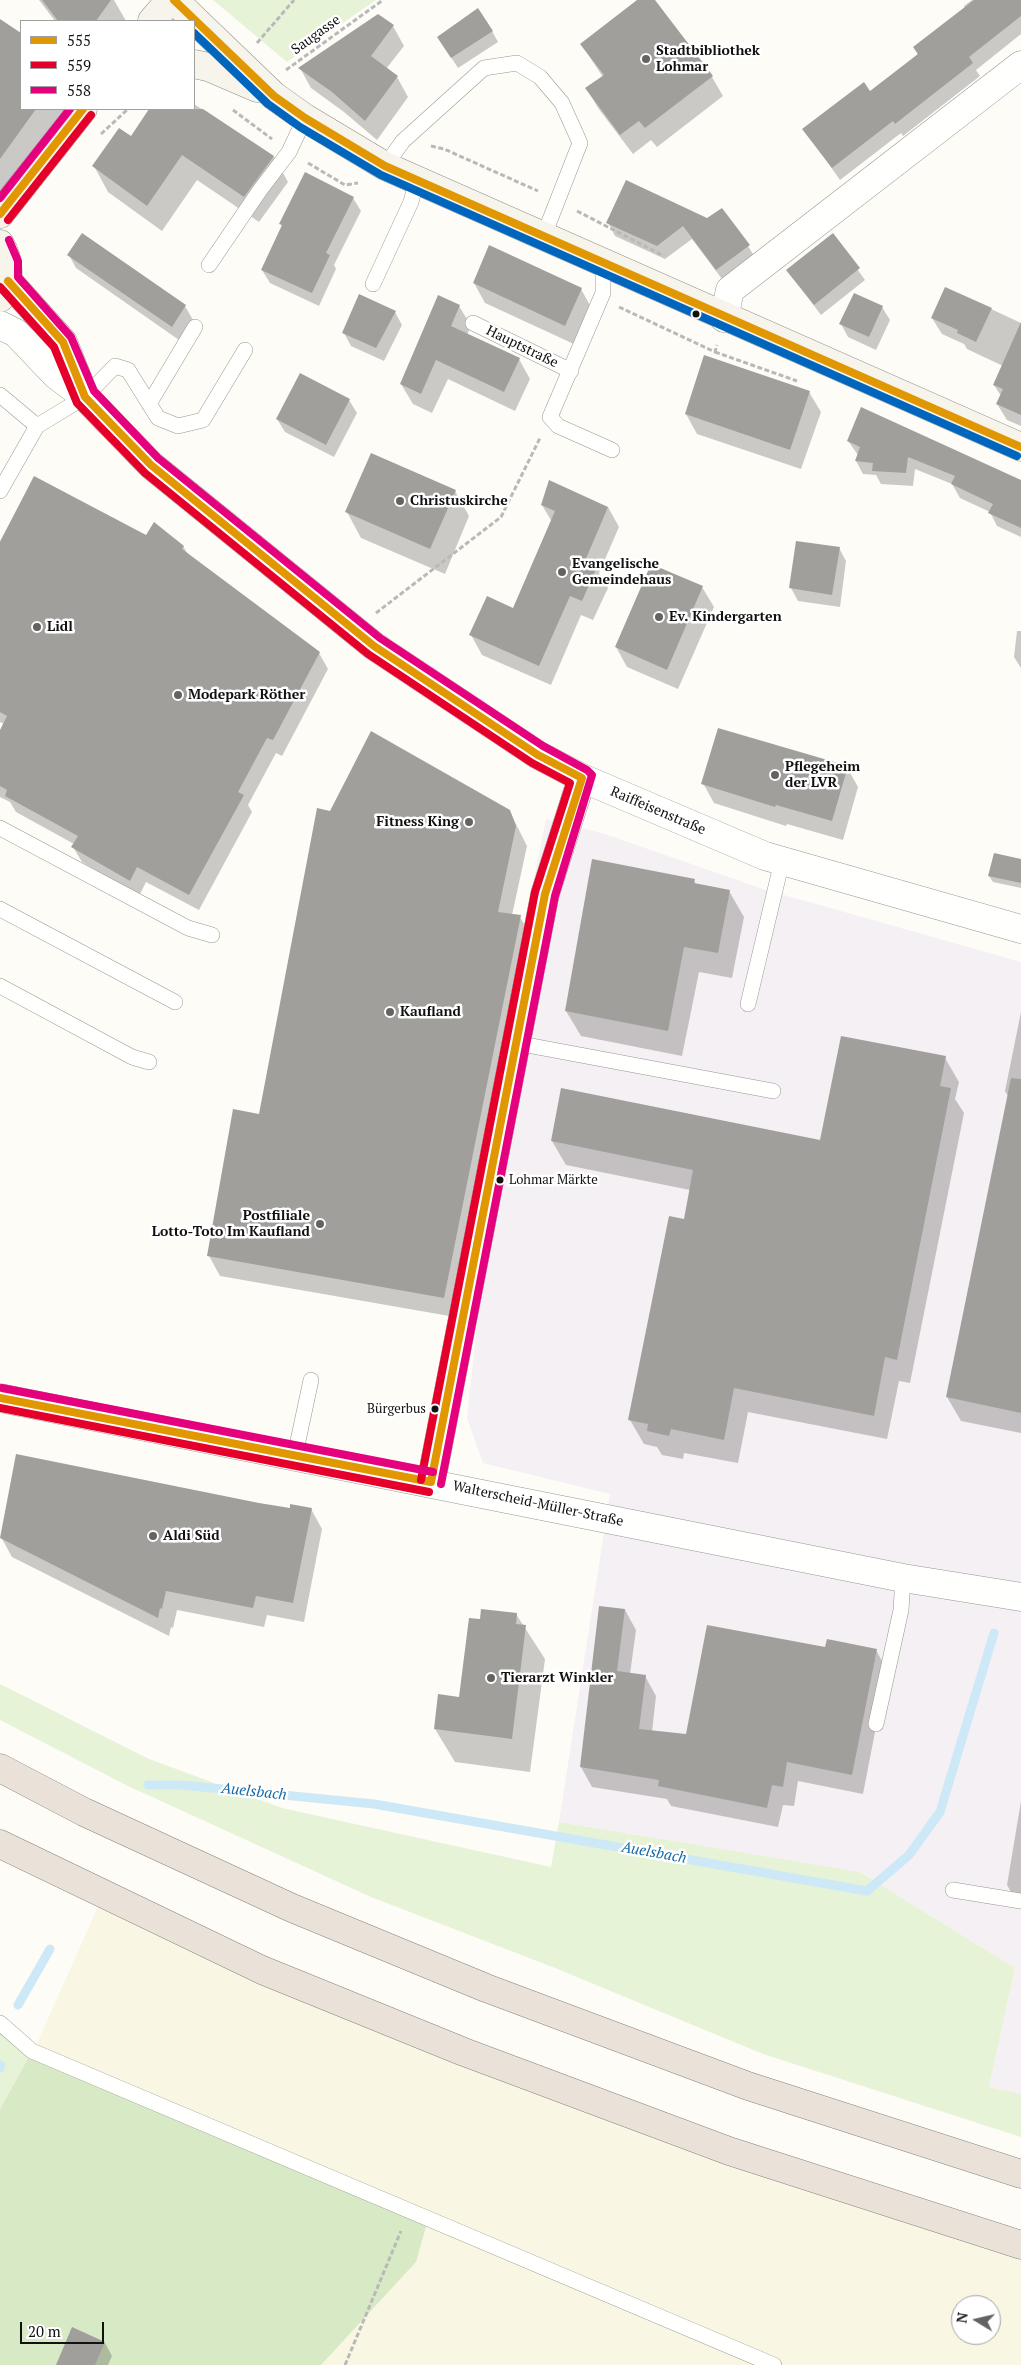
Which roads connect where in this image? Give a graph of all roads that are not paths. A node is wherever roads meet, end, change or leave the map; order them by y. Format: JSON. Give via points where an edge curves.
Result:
{"nodes":[{"id":1,"x":170,"y":0,"type":"edge"},
{"id":2,"x":174,"y":0,"type":"edge"},
{"id":3,"x":153,"y":20,"type":"edge"},
{"id":4,"x":195,"y":20,"type":"edge"},
{"id":5,"x":195,"y":20,"type":"edge"},
{"id":6,"x":195,"y":64,"type":"edge"},
{"id":7,"x":1021,"y":65,"type":"edge"},
{"id":8,"x":274,"y":96,"type":"junction"},
{"id":9,"x":82,"y":110,"type":"edge"},
{"id":10,"x":305,"y":118,"type":"junction"},
{"id":11,"x":385,"y":166,"type":"junction"},
{"id":12,"x":417,"y":180,"type":"junction"},
{"id":13,"x":0,"y":214,"type":"edge"},
{"id":14,"x":544,"y":235,"type":"junction"},
{"id":15,"x":0,"y":244,"type":"edge"},
{"id":16,"x":603,"y":262,"type":"junction"},
{"id":17,"x":209,"y":265,"type":"dead end"},
{"id":18,"x":373,"y":284,"type":"dead end"},
{"id":19,"x":4,"y":290,"type":"edge"},
{"id":20,"x":724,"y":318,"type":"junction"},
{"id":21,"x":472,"y":323,"type":"dead end"},
{"id":22,"x":0,"y":324,"type":"edge"},
{"id":23,"x":195,"y":327,"type":"dead end"},
{"id":24,"x":245,"y":350,"type":"dead end"},
{"id":25,"x":571,"y":372,"type":"junction"},
{"id":26,"x":0,"y":395,"type":"edge"},
{"id":27,"x":85,"y":397,"type":"junction"},
{"id":28,"x":149,"y":404,"type":"junction"},
{"id":29,"x":37,"y":426,"type":"junction"},
{"id":30,"x":1021,"y":447,"type":"edge"},
{"id":31,"x":612,"y":450,"type":"dead end"},
{"id":32,"x":0,"y":491,"type":"edge"},
{"id":33,"x":582,"y":778,"type":"junction"},
{"id":34,"x":0,"y":828,"type":"edge"},
{"id":35,"x":782,"y":861,"type":"junction"},
{"id":36,"x":0,"y":909,"type":"edge"},
{"id":37,"x":1021,"y":929,"type":"edge"},
{"id":38,"x":212,"y":935,"type":"dead end"},
{"id":39,"x":0,"y":986,"type":"edge"},
{"id":40,"x":175,"y":1002,"type":"dead end"},
{"id":41,"x":748,"y":1004,"type":"dead end"},
{"id":42,"x":516,"y":1044,"type":"junction"},
{"id":43,"x":149,"y":1062,"type":"dead end"},
{"id":44,"x":773,"y":1091,"type":"dead end"},
{"id":45,"x":311,"y":1380,"type":"dead end"},
{"id":46,"x":0,"y":1398,"type":"edge"},
{"id":47,"x":295,"y":1455,"type":"junction"},
{"id":48,"x":431,"y":1482,"type":"junction"},
{"id":49,"x":903,"y":1578,"type":"junction"},
{"id":50,"x":1021,"y":1597,"type":"edge"},
{"id":51,"x":876,"y":1724,"type":"dead end"},
{"id":52,"x":0,"y":1768,"type":"edge"},
{"id":53,"x":0,"y":1844,"type":"edge"},
{"id":54,"x":953,"y":1890,"type":"dead end"},
{"id":55,"x":1021,"y":1901,"type":"edge"},
{"id":56,"x":0,"y":2023,"type":"edge"},
{"id":57,"x":1021,"y":2174,"type":"edge"},
{"id":58,"x":1021,"y":2245,"type":"edge"},
{"id":59,"x":774,"y":2365,"type":"edge"}],
"edges":[{"from":1,"to":3,"type":"main road"},
{"from":2,"to":5,"type":"main road"},
{"from":4,"to":8,"type":"main road"},
{"from":6,"to":8,"type":"main road"},
{"from":7,"to":20,"type":"street","via":[[730,290]]},
{"from":8,"to":10,"type":"main road"},
{"from":9,"to":13,"type":"main road"},
{"from":10,"to":11,"type":"main road"},
{"from":10,"to":17,"type":"lane","via":[[289,152]]},
{"from":11,"to":12,"type":"main road"},
{"from":11,"to":14,"type":"lane","via":[[403,141],[484,68],[516,63],[540,77],[562,103],[580,143]]},
{"from":12,"to":14,"type":"main road"},
{"from":12,"to":18,"type":"lane","via":[[411,202]]},
{"from":14,"to":16,"type":"main road"},
{"from":15,"to":19,"type":"main road","via":[[8,262]]},
{"from":16,"to":20,"type":"main road"},
{"from":16,"to":25,"type":"lane","via":[[603,293]]},
{"from":19,"to":27,"type":"street","name":"Raiffeisenstraße","via":[[63,342]]},
{"from":20,"to":30,"type":"main road"},
{"from":21,"to":25,"type":"lane","name":"Hauptstraße"},
{"from":22,"to":27,"type":"street","name":"Raiffeisenstraße","via":[[16,333],[56,375]]},
{"from":23,"to":28,"type":"lane"},
{"from":24,"to":28,"type":"lane","via":[[203,420],[178,426],[158,418]]},
{"from":25,"to":31,"type":"lane","via":[[550,417],[558,426]]},
{"from":26,"to":29,"type":"lane"},
{"from":27,"to":28,"type":"lane","via":[[115,366],[128,370]]},
{"from":27,"to":29,"type":"lane"},
{"from":27,"to":33,"type":"street","name":"Raiffeisenstraße","via":[[151,465],[361,636],[538,755]]},
{"from":29,"to":32,"type":"lane"},
{"from":33,"to":35,"type":"street","name":"Raiffeisenstraße"},
{"from":33,"to":42,"type":"street","via":[[545,894]]},
{"from":34,"to":38,"type":"lane","via":[[188,928]]},
{"from":35,"to":37,"type":"street","name":"Raiffeisenstraße"},
{"from":35,"to":41,"type":"lane"},
{"from":36,"to":40,"type":"lane"},
{"from":39,"to":43,"type":"lane","via":[[132,1057]]},
{"from":42,"to":44,"type":"lane"},
{"from":42,"to":48,"type":"street"},
{"from":45,"to":47,"type":"lane"},
{"from":46,"to":47,"type":"street","name":"Walterscheid-Müller-Straße"},
{"from":47,"to":48,"type":"street","name":"Walterscheid-Müller-Straße"},
{"from":48,"to":49,"type":"street","name":"Walterscheid-Müller-Straße"},
{"from":49,"to":50,"type":"street","name":"Walterscheid-Müller-Straße"},
{"from":49,"to":51,"type":"lane","via":[[900,1610]]},
{"from":52,"to":57,"type":"highway","via":[[84,1812],[292,1908],[486,1988],[748,2086]]},
{"from":53,"to":58,"type":"highway","via":[[262,1970],[454,2048],[729,2151]]},
{"from":54,"to":55,"type":"lane"},
{"from":56,"to":59,"type":"lane","via":[[32,2051]]}]}
